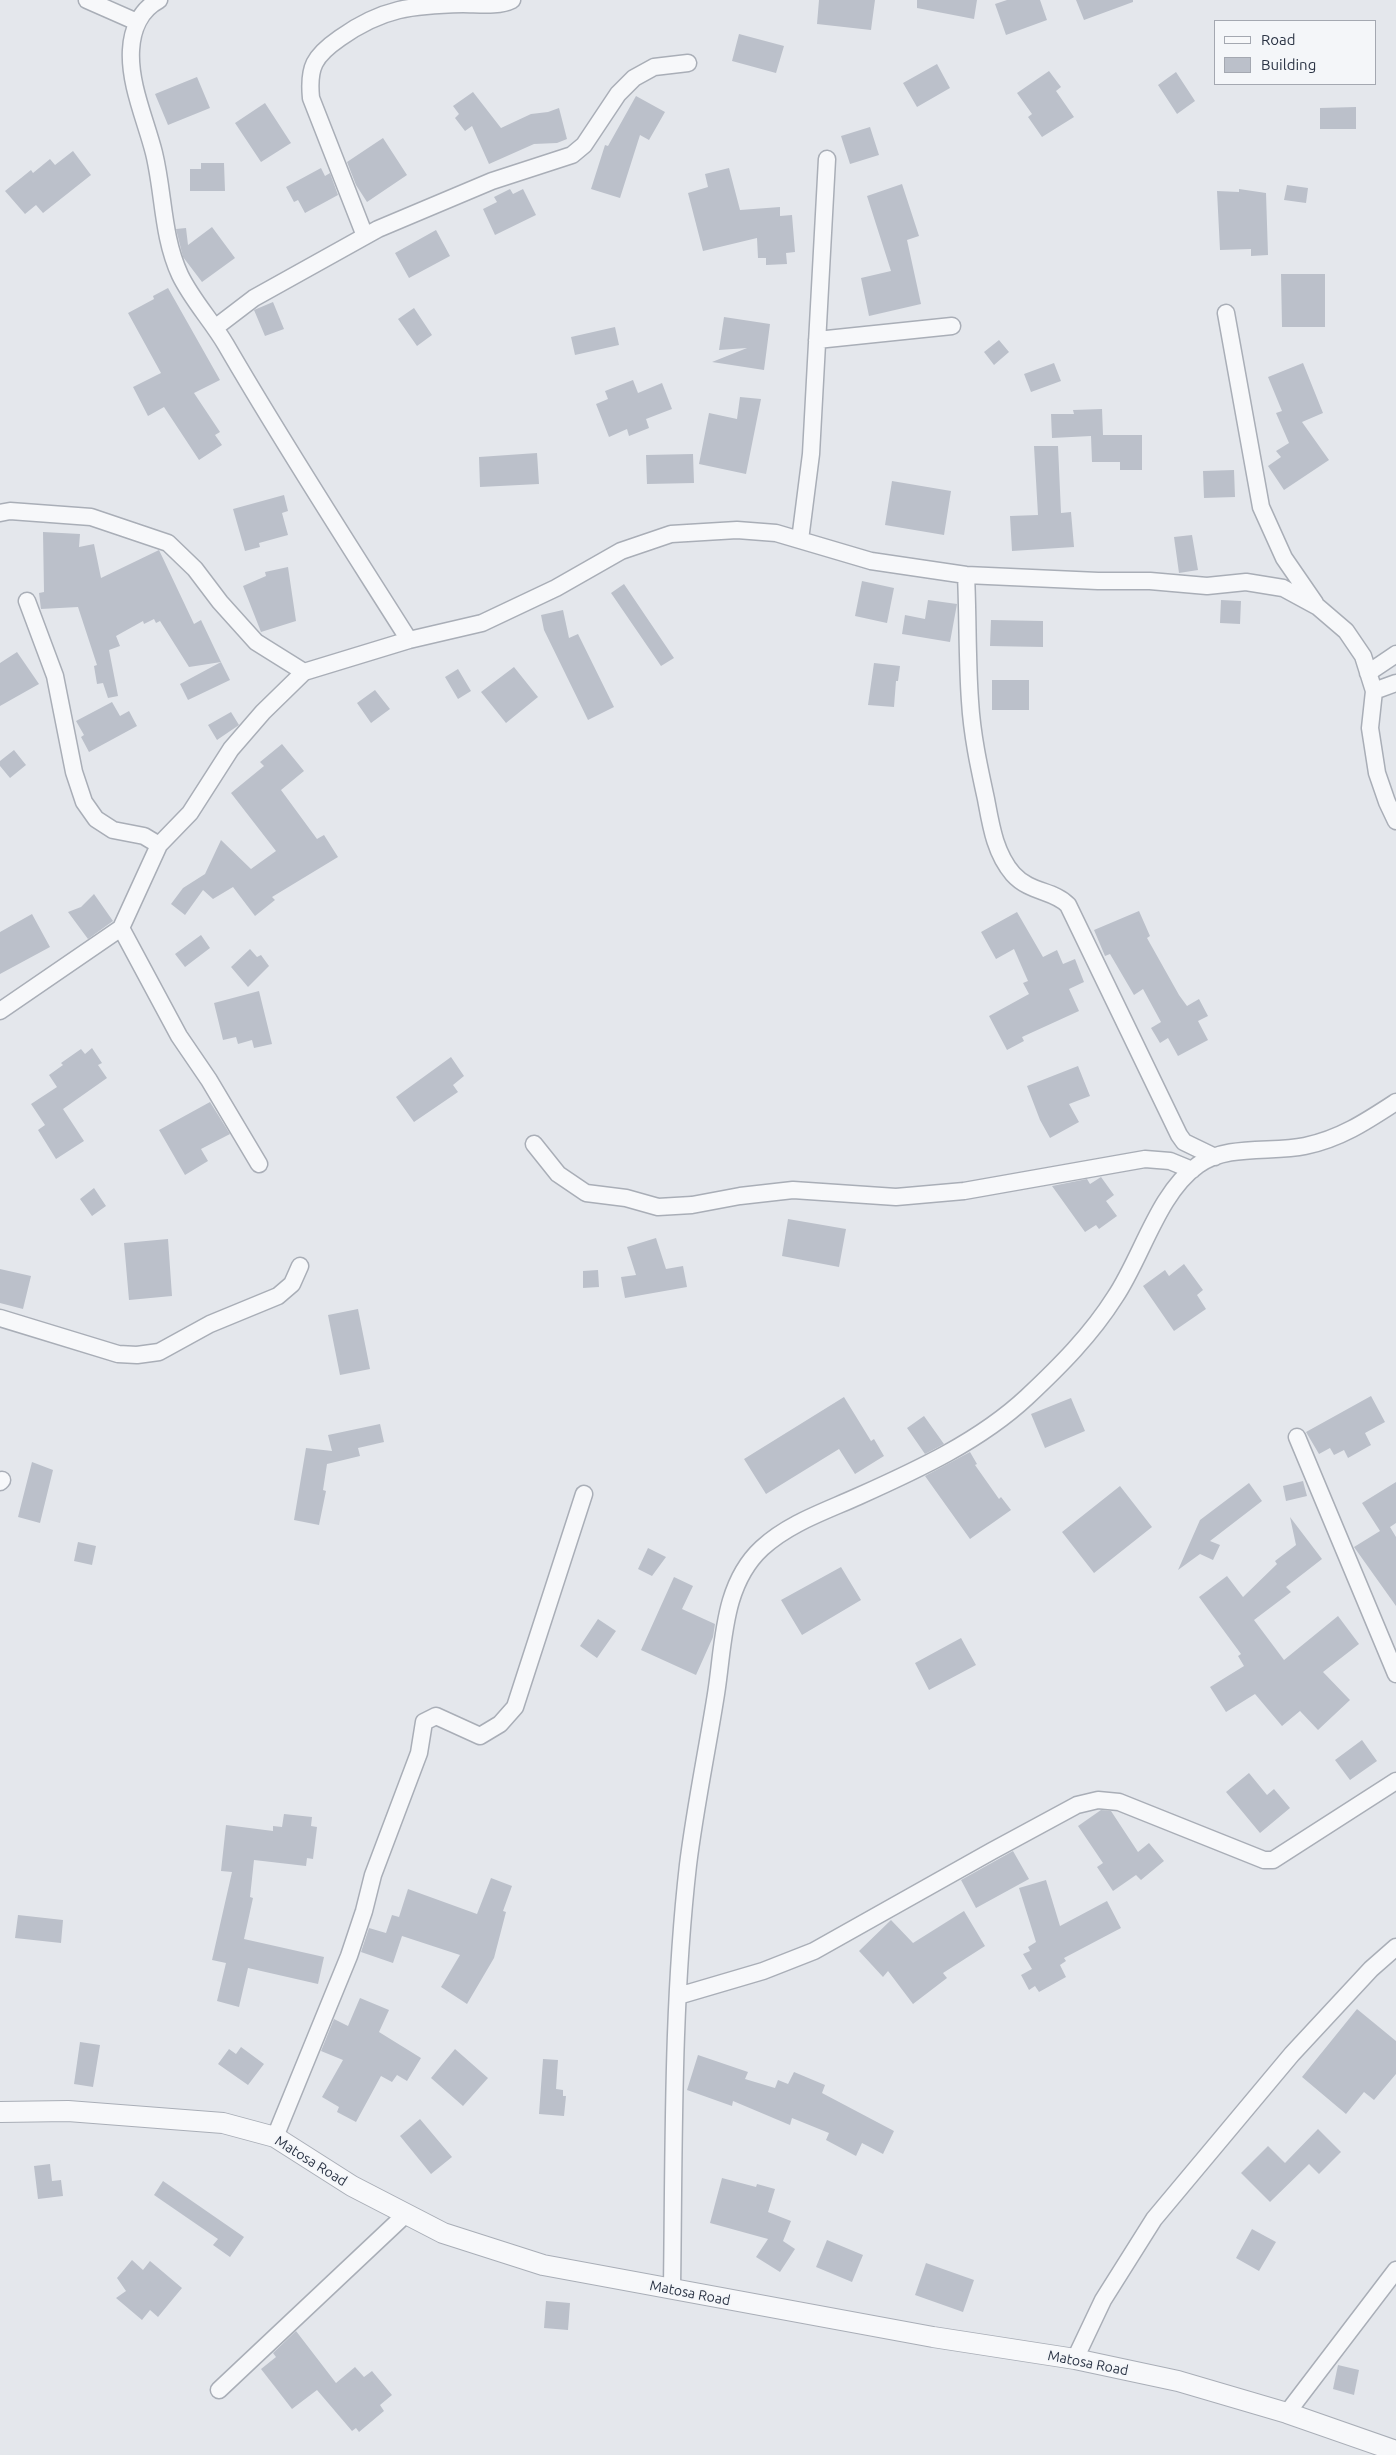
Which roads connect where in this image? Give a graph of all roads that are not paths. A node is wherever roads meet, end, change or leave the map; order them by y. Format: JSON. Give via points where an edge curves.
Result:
{"nodes":[{"id":1,"x":87,"y":0,"type":"edge"},
{"id":2,"x":159,"y":0,"type":"edge"},
{"id":3,"x":512,"y":0,"type":"edge"},
{"id":4,"x":137,"y":22,"type":"junction"},
{"id":5,"x":688,"y":63,"type":"dead end"},
{"id":6,"x":827,"y":159,"type":"dead end"},
{"id":7,"x":365,"y":236,"type":"junction"},
{"id":8,"x":1226,"y":313,"type":"dead end"},
{"id":9,"x":952,"y":326,"type":"dead end"},
{"id":10,"x":216,"y":327,"type":"junction"},
{"id":11,"x":817,"y":340,"type":"junction"},
{"id":12,"x":0,"y":513,"type":"edge"},
{"id":13,"x":800,"y":540,"type":"junction"},
{"id":14,"x":966,"y":575,"type":"junction"},
{"id":15,"x":28,"y":601,"type":"dead end"},
{"id":16,"x":1318,"y":607,"type":"junction"},
{"id":17,"x":409,"y":640,"type":"junction"},
{"id":18,"x":1396,"y":654,"type":"edge"},
{"id":19,"x":304,"y":672,"type":"junction"},
{"id":20,"x":1368,"y":673,"type":"junction"},
{"id":21,"x":1396,"y":683,"type":"edge"},
{"id":22,"x":1374,"y":691,"type":"junction"},
{"id":23,"x":1396,"y":821,"type":"edge"},
{"id":24,"x":159,"y":845,"type":"junction"},
{"id":25,"x":121,"y":928,"type":"junction"},
{"id":26,"x":0,"y":1011,"type":"edge"},
{"id":27,"x":1396,"y":1102,"type":"edge"},
{"id":28,"x":534,"y":1144,"type":"dead end"},
{"id":29,"x":1215,"y":1157,"type":"junction"},
{"id":30,"x":259,"y":1164,"type":"dead end"},
{"id":31,"x":1192,"y":1170,"type":"junction"},
{"id":32,"x":300,"y":1266,"type":"dead end"},
{"id":33,"x":0,"y":1318,"type":"edge"},
{"id":34,"x":1297,"y":1437,"type":"dead end"},
{"id":35,"x":584,"y":1494,"type":"dead end"},
{"id":36,"x":1396,"y":1674,"type":"edge"},
{"id":37,"x":1396,"y":1781,"type":"edge"},
{"id":38,"x":1396,"y":1946,"type":"edge"},
{"id":39,"x":678,"y":1996,"type":"junction"},
{"id":40,"x":0,"y":2112,"type":"edge"},
{"id":41,"x":275,"y":2137,"type":"junction"},
{"id":42,"x":406,"y":2214,"type":"junction"},
{"id":43,"x":1396,"y":2270,"type":"edge"},
{"id":44,"x":672,"y":2288,"type":"junction"},
{"id":45,"x":1075,"y":2359,"type":"junction"},
{"id":46,"x":219,"y":2390,"type":"dead end"},
{"id":47,"x":1287,"y":2413,"type":"junction"},
{"id":48,"x":1396,"y":2451,"type":"edge"}],
"edges":[{"from":1,"to":4,"type":"street"},
{"from":2,"to":4,"type":"street","via":[[152,3]]},
{"from":3,"to":7,"type":"street","via":[[395,10],[363,22],[327,47],[313,65],[309,76],[311,98]]},
{"from":4,"to":10,"type":"street","via":[[131,51],[137,93],[154,154],[172,255],[187,288]]},
{"from":5,"to":7,"type":"street","via":[[654,68],[634,78],[618,94],[584,145],[572,155],[492,181]]},
{"from":6,"to":11,"type":"street"},
{"from":7,"to":10,"type":"street","via":[[254,298]]},
{"from":8,"to":16,"type":"street","via":[[1260,507],[1284,558]]},
{"from":9,"to":11,"type":"street"},
{"from":10,"to":17,"type":"street","via":[[304,475]]},
{"from":11,"to":13,"type":"street","via":[[811,454]]},
{"from":12,"to":19,"type":"street","via":[[91,517],[168,543],[195,569],[256,642]]},
{"from":13,"to":14,"type":"street","via":[[871,561]]},
{"from":13,"to":17,"type":"street","via":[[776,533],[737,530],[671,534],[621,551],[556,588],[482,623]]},
{"from":14,"to":16,"type":"street","via":[[1207,586],[1246,582],[1283,588]]},
{"from":14,"to":29,"type":"street","via":[[970,701],[994,840],[1003,860],[1022,882],[1059,898],[1068,906],[1179,1135],[1184,1142]]},
{"from":15,"to":24,"type":"street","via":[[55,676],[74,772],[84,802],[96,818],[112,830],[144,836]]},
{"from":16,"to":20,"type":"street","via":[[1346,631],[1363,656]]},
{"from":17,"to":19,"type":"street"},
{"from":18,"to":20,"type":"street"},
{"from":19,"to":24,"type":"street","via":[[231,749],[190,813]]},
{"from":20,"to":22,"type":"street"},
{"from":21,"to":22,"type":"street"},
{"from":22,"to":23,"type":"street","via":[[1370,728],[1377,773]]},
{"from":24,"to":25,"type":"street"},
{"from":25,"to":26,"type":"street"},
{"from":25,"to":30,"type":"street","via":[[180,1036]]},
{"from":27,"to":29,"type":"street","via":[[1347,1134],[1305,1146]]},
{"from":28,"to":31,"type":"street","via":[[558,1174],[586,1192],[658,1207],[793,1190],[896,1197],[964,1191],[1145,1159],[1170,1161]]},
{"from":29,"to":31,"type":"street"},
{"from":31,"to":39,"type":"street","via":[[1170,1195],[1117,1295],[1066,1360],[1023,1401],[990,1426],[934,1460],[790,1528],[763,1547],[746,1567],[734,1590],[722,1642],[688,1865]]},
{"from":32,"to":33,"type":"street","via":[[292,1284],[278,1296],[210,1324],[159,1352],[118,1354]]},
{"from":34,"to":36,"type":"street"},
{"from":35,"to":41,"type":"street","via":[[515,1708],[500,1724],[480,1736],[436,1716],[424,1722],[419,1753],[373,1875],[349,1956]]},
{"from":37,"to":39,"type":"street","via":[[1273,1860],[1264,1860],[1119,1802],[1098,1800],[1078,1806],[992,1850],[814,1951],[763,1971]]},
{"from":38,"to":45,"type":"street","via":[[1292,2054],[1154,2219],[1103,2300]]},
{"from":39,"to":44,"type":"street"},
{"from":40,"to":41,"type":"street","name":"Matosa Road","via":[[68,2111],[222,2123]]},
{"from":41,"to":42,"type":"street","name":"Matosa Road","via":[[352,2186]]},
{"from":42,"to":44,"type":"street","name":"Matosa Road","via":[[443,2233],[543,2265]]},
{"from":42,"to":46,"type":"street"},
{"from":43,"to":47,"type":"street"},
{"from":44,"to":45,"type":"street","name":"Matosa Road","via":[[923,2336]]},
{"from":45,"to":47,"type":"street","name":"Matosa Road","via":[[1178,2381]]},
{"from":47,"to":48,"type":"street","name":"Matosa Road"}]}
